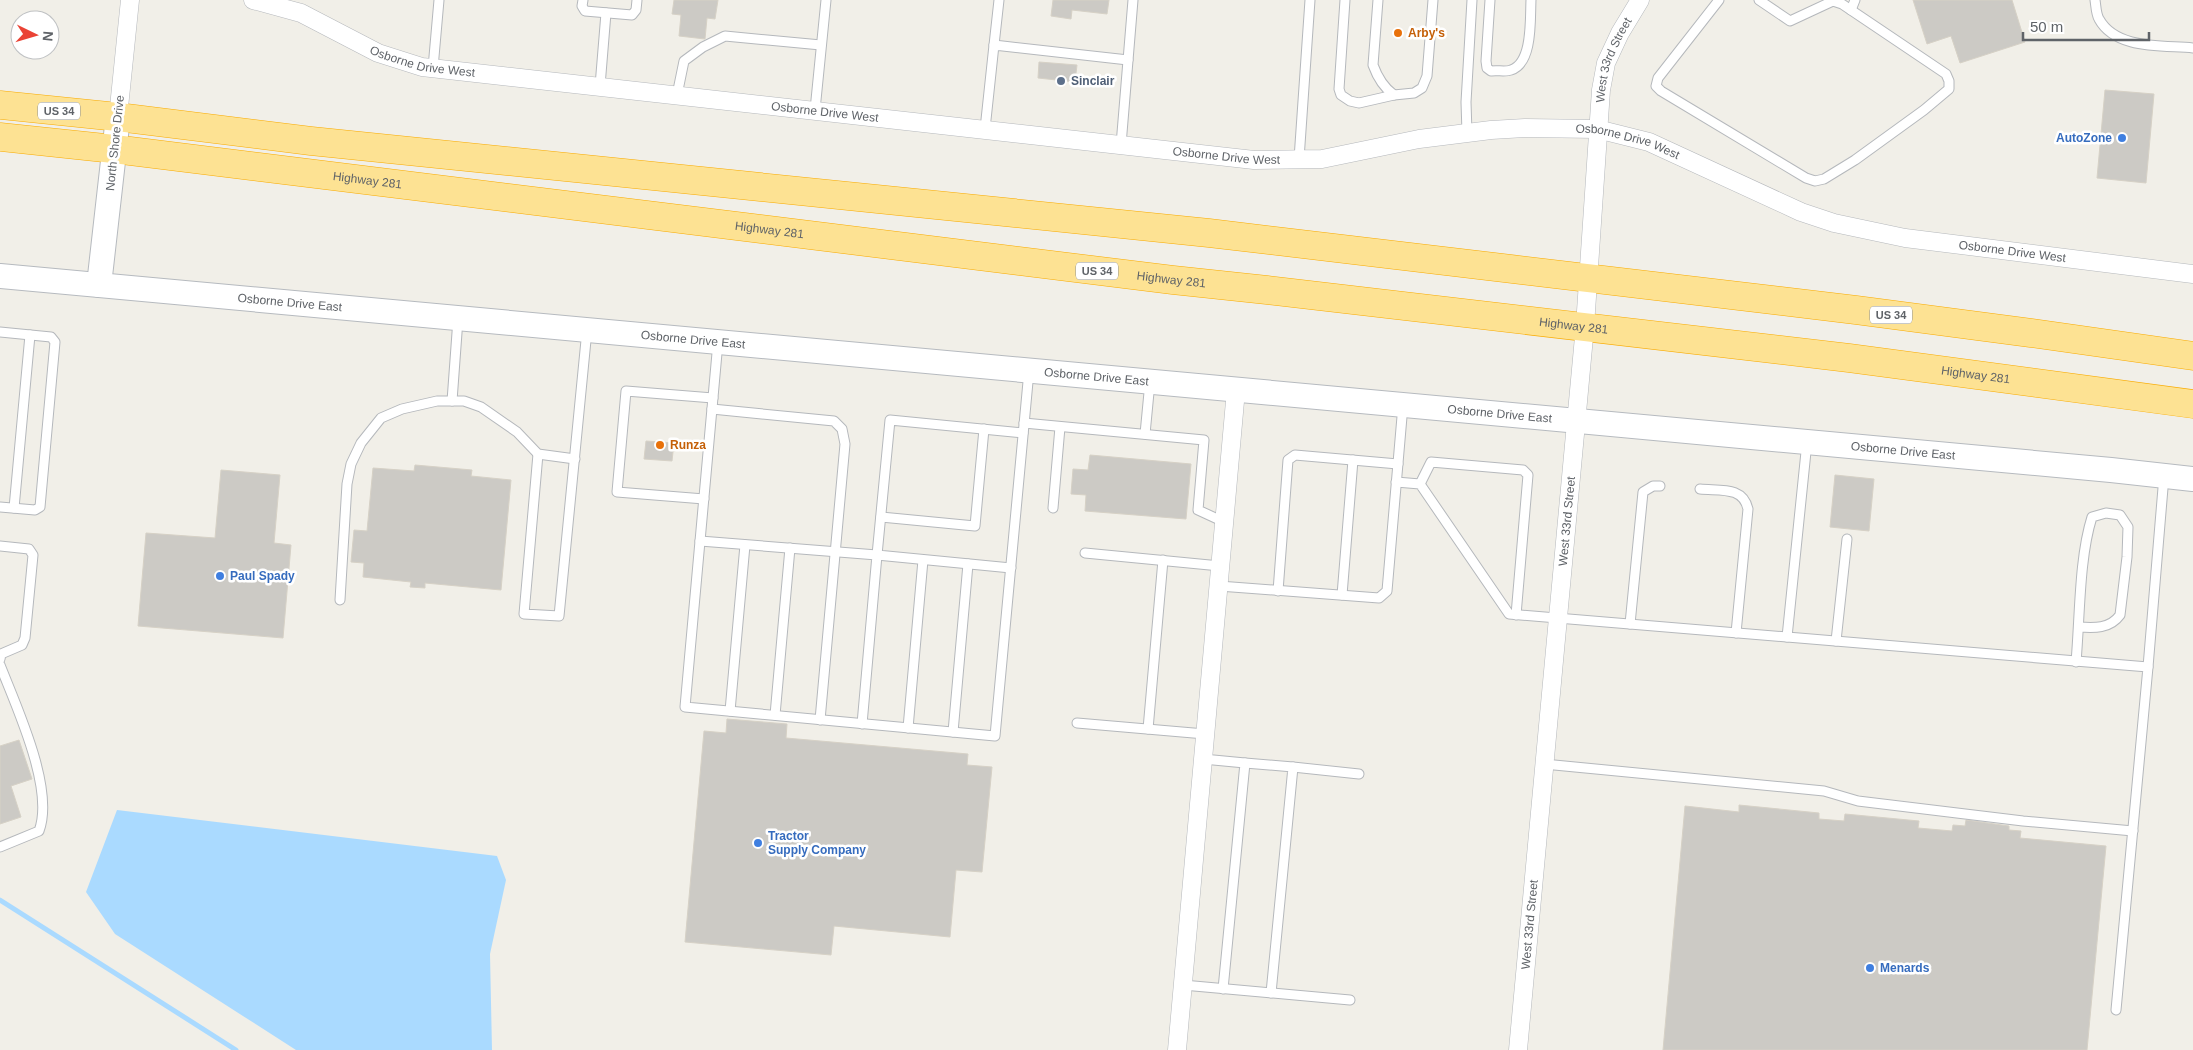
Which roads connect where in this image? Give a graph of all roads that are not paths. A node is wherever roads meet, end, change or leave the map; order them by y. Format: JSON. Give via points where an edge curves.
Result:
{"nodes":[{"id":1,"x":130,"y":0,"type":"edge"},
{"id":2,"x":253,"y":0,"type":"edge"},
{"id":3,"x":439,"y":0,"type":"edge"},
{"id":4,"x":583,"y":0,"type":"edge"},
{"id":5,"x":637,"y":0,"type":"edge"},
{"id":6,"x":826,"y":0,"type":"edge"},
{"id":7,"x":999,"y":0,"type":"edge"},
{"id":8,"x":1133,"y":0,"type":"edge"},
{"id":9,"x":1310,"y":0,"type":"edge"},
{"id":10,"x":1345,"y":0,"type":"edge"},
{"id":11,"x":1378,"y":0,"type":"edge"},
{"id":12,"x":1432,"y":0,"type":"edge"},
{"id":13,"x":1472,"y":0,"type":"edge"},
{"id":14,"x":1490,"y":0,"type":"edge"},
{"id":15,"x":1531,"y":0,"type":"edge"},
{"id":16,"x":1640,"y":0,"type":"edge"},
{"id":17,"x":1719,"y":0,"type":"edge"},
{"id":18,"x":1759,"y":0,"type":"edge"},
{"id":19,"x":1855,"y":0,"type":"edge"},
{"id":20,"x":2095,"y":0,"type":"edge"},
{"id":21,"x":1851,"y":10,"type":"junction"},
{"id":22,"x":606,"y":13,"type":"junction"},
{"id":23,"x":821,"y":45,"type":"junction"},
{"id":24,"x":994,"y":45,"type":"junction"},
{"id":25,"x":2193,"y":48,"type":"edge"},
{"id":26,"x":1128,"y":60,"type":"junction"},
{"id":27,"x":433,"y":68,"type":"junction"},
{"id":28,"x":600,"y":86,"type":"junction"},
{"id":29,"x":677,"y":95,"type":"junction"},
{"id":30,"x":1394,"y":95,"type":"junction"},
{"id":31,"x":0,"y":104,"type":"edge"},
{"id":32,"x":814,"y":110,"type":"junction"},
{"id":33,"x":118,"y":117,"type":"junction"},
{"id":34,"x":985,"y":129,"type":"junction"},
{"id":35,"x":1597,"y":129,"type":"junction"},
{"id":36,"x":1467,"y":133,"type":"junction"},
{"id":37,"x":0,"y":137,"type":"edge"},
{"id":38,"x":1121,"y":145,"type":"junction"},
{"id":39,"x":114,"y":149,"type":"junction"},
{"id":40,"x":1299,"y":159,"type":"junction"},
{"id":41,"x":2193,"y":274,"type":"edge"},
{"id":42,"x":0,"y":276,"type":"edge"},
{"id":43,"x":1588,"y":279,"type":"junction"},
{"id":44,"x":99,"y":285,"type":"junction"},
{"id":45,"x":458,"y":318,"type":"junction"},
{"id":46,"x":1585,"y":326,"type":"junction"},
{"id":47,"x":587,"y":330,"type":"junction"},
{"id":48,"x":0,"y":332,"type":"edge"},
{"id":49,"x":30,"y":335,"type":"junction"},
{"id":50,"x":718,"y":342,"type":"junction"},
{"id":51,"x":2193,"y":356,"type":"edge"},
{"id":52,"x":1029,"y":370,"type":"junction"},
{"id":53,"x":1150,"y":382,"type":"junction"},
{"id":54,"x":1236,"y":390,"type":"junction"},
{"id":55,"x":713,"y":398,"type":"junction"},
{"id":56,"x":452,"y":401,"type":"junction"},
{"id":57,"x":2193,"y":404,"type":"edge"},
{"id":58,"x":1403,"y":405,"type":"junction"},
{"id":59,"x":712,"y":409,"type":"junction"},
{"id":60,"x":1576,"y":421,"type":"junction"},
{"id":61,"x":1060,"y":427,"type":"junction"},
{"id":62,"x":1023,"y":428,"type":"junction"},
{"id":63,"x":984,"y":429,"type":"junction"},
{"id":64,"x":1145,"y":434,"type":"junction"},
{"id":65,"x":1807,"y":442,"type":"junction"},
{"id":66,"x":538,"y":454,"type":"junction"},
{"id":67,"x":575,"y":459,"type":"junction"},
{"id":68,"x":1353,"y":460,"type":"junction"},
{"id":69,"x":1398,"y":464,"type":"junction"},
{"id":70,"x":2164,"y":475,"type":"junction"},
{"id":71,"x":2193,"y":479,"type":"edge"},
{"id":72,"x":1396,"y":482,"type":"junction"},
{"id":73,"x":1420,"y":484,"type":"junction"},
{"id":74,"x":1660,"y":486,"type":"dead end"},
{"id":75,"x":1700,"y":490,"type":"dead end"},
{"id":76,"x":704,"y":500,"type":"junction"},
{"id":77,"x":0,"y":507,"type":"edge"},
{"id":78,"x":14,"y":508,"type":"junction"},
{"id":79,"x":1053,"y":508,"type":"dead end"},
{"id":80,"x":881,"y":518,"type":"junction"},
{"id":81,"x":1224,"y":522,"type":"junction"},
{"id":82,"x":1847,"y":539,"type":"dead end"},
{"id":83,"x":700,"y":541,"type":"junction"},
{"id":84,"x":745,"y":545,"type":"junction"},
{"id":85,"x":0,"y":546,"type":"edge"},
{"id":86,"x":790,"y":548,"type":"junction"},
{"id":87,"x":835,"y":552,"type":"junction"},
{"id":88,"x":1085,"y":553,"type":"dead end"},
{"id":89,"x":877,"y":555,"type":"junction"},
{"id":90,"x":923,"y":560,"type":"junction"},
{"id":91,"x":1163,"y":560,"type":"junction"},
{"id":92,"x":968,"y":564,"type":"junction"},
{"id":93,"x":1220,"y":566,"type":"junction"},
{"id":94,"x":1011,"y":568,"type":"junction"},
{"id":95,"x":1219,"y":586,"type":"junction"},
{"id":96,"x":1278,"y":591,"type":"junction"},
{"id":97,"x":1342,"y":595,"type":"junction"},
{"id":98,"x":340,"y":600,"type":"dead end"},
{"id":99,"x":1516,"y":615,"type":"junction"},
{"id":100,"x":1558,"y":618,"type":"junction"},
{"id":101,"x":1630,"y":624,"type":"junction"},
{"id":102,"x":2079,"y":627,"type":"junction"},
{"id":103,"x":1736,"y":633,"type":"junction"},
{"id":104,"x":1787,"y":637,"type":"junction"},
{"id":105,"x":1836,"y":642,"type":"junction"},
{"id":106,"x":0,"y":659,"type":"edge"},
{"id":107,"x":2076,"y":662,"type":"junction"},
{"id":108,"x":0,"y":665,"type":"edge"},
{"id":109,"x":2148,"y":668,"type":"junction"},
{"id":110,"x":730,"y":711,"type":"junction"},
{"id":111,"x":775,"y":716,"type":"junction"},
{"id":112,"x":820,"y":720,"type":"junction"},
{"id":113,"x":1078,"y":723,"type":"dead end"},
{"id":114,"x":862,"y":724,"type":"junction"},
{"id":115,"x":908,"y":728,"type":"junction"},
{"id":116,"x":1148,"y":729,"type":"junction"},
{"id":117,"x":953,"y":732,"type":"junction"},
{"id":118,"x":1205,"y":734,"type":"junction"},
{"id":119,"x":1203,"y":759,"type":"junction"},
{"id":120,"x":1245,"y":763,"type":"junction"},
{"id":121,"x":1544,"y":764,"type":"junction"},
{"id":122,"x":1293,"y":767,"type":"junction"},
{"id":123,"x":1359,"y":774,"type":"dead end"},
{"id":124,"x":2133,"y":831,"type":"junction"},
{"id":125,"x":0,"y":847,"type":"edge"},
{"id":126,"x":1183,"y":985,"type":"junction"},
{"id":127,"x":1223,"y":989,"type":"junction"},
{"id":128,"x":1272,"y":993,"type":"junction"},
{"id":129,"x":1350,"y":1000,"type":"dead end"},
{"id":130,"x":2116,"y":1010,"type":"dead end"},
{"id":131,"x":1177,"y":1050,"type":"edge"},
{"id":132,"x":1518,"y":1050,"type":"edge"}],
"edges":[{"from":1,"to":33,"type":"street","name":"North Shore Drive"},
{"from":2,"to":27,"type":"street","name":"Osborne Drive West","via":[[301,13],[397,60]]},
{"from":3,"to":27,"type":"lane"},
{"from":4,"to":22,"type":"lane","via":[[585,11]]},
{"from":5,"to":22,"type":"lane","via":[[632,15]]},
{"from":6,"to":23,"type":"lane"},
{"from":7,"to":24,"type":"lane"},
{"from":8,"to":26,"type":"lane"},
{"from":9,"to":40,"type":"lane"},
{"from":10,"to":30,"type":"lane","via":[[1341,95],[1350,102],[1360,103]]},
{"from":11,"to":30,"type":"lane","via":[[1373,65],[1376,74]]},
{"from":12,"to":30,"type":"lane","via":[[1425,81],[1422,88],[1414,93]]},
{"from":13,"to":36,"type":"lane"},
{"from":14,"to":15,"type":"lane","via":[[1486,61],[1491,71],[1512,70],[1522,63],[1527,54]]},
{"from":16,"to":35,"type":"street","name":"West 33rd Street","via":[[1606,63]]},
{"from":17,"to":21,"type":"lane","via":[[1658,78],[1656,86],[1814,181],[1824,179],[1855,160],[1949,89],[1946,74]]},
{"from":18,"to":21,"type":"lane","via":[[1790,21],[1833,1]]},
{"from":19,"to":21,"type":"lane"},
{"from":20,"to":25,"type":"lane","via":[[2098,18],[2123,40]]},
{"from":22,"to":28,"type":"lane"},
{"from":23,"to":29,"type":"lane","via":[[725,36],[684,61]]},
{"from":23,"to":32,"type":"lane"},
{"from":24,"to":26,"type":"lane"},
{"from":24,"to":34,"type":"lane"},
{"from":26,"to":38,"type":"lane"},
{"from":27,"to":28,"type":"street","name":"Osborne Drive West"},
{"from":28,"to":29,"type":"street","name":"Osborne Drive West"},
{"from":29,"to":32,"type":"street","name":"Osborne Drive West"},
{"from":31,"to":33,"type":"highway","number":"US 34"},
{"from":32,"to":34,"type":"street","name":"Osborne Drive West"},
{"from":33,"to":39,"type":"street","name":"North Shore Drive"},
{"from":33,"to":43,"type":"highway","number":"US 34","via":[[312,141],[1209,233]]},
{"from":34,"to":38,"type":"street","name":"Osborne Drive West"},
{"from":35,"to":36,"type":"street","name":"Osborne Drive West","via":[[1525,128]]},
{"from":35,"to":41,"type":"street","name":"Osborne Drive West","via":[[1649,142],[1801,212],[1869,231]]},
{"from":35,"to":43,"type":"street","name":"West 33rd Street"},
{"from":36,"to":40,"type":"street","name":"Osborne Drive West","via":[[1419,139],[1322,159]]},
{"from":37,"to":39,"type":"highway","name":"Highway 281","number":"US 34"},
{"from":38,"to":40,"type":"street","name":"Osborne Drive West","via":[[1254,160]]},
{"from":39,"to":44,"type":"street","name":"North Shore Drive"},
{"from":39,"to":46,"type":"highway","name":"Highway 281","number":"US 34","via":[[1173,280]]},
{"from":42,"to":44,"type":"street","name":"Osborne Drive East"},
{"from":43,"to":46,"type":"street","name":"West 33rd Street"},
{"from":43,"to":51,"type":"highway","number":"US 34","via":[[2012,330]]},
{"from":44,"to":45,"type":"street","name":"Osborne Drive East"},
{"from":45,"to":47,"type":"street","name":"Osborne Drive East"},
{"from":45,"to":56,"type":"lane"},
{"from":46,"to":57,"type":"highway","name":"Highway 281","number":"US 34"},
{"from":46,"to":60,"type":"street","name":"West 33rd Street"},
{"from":47,"to":50,"type":"street","name":"Osborne Drive East"},
{"from":47,"to":67,"type":"lane"},
{"from":48,"to":49,"type":"lane"},
{"from":49,"to":78,"type":"lane"},
{"from":49,"to":78,"type":"lane","via":[[51,337],[55,342],[40,507],[35,510]]},
{"from":50,"to":52,"type":"street","name":"Osborne Drive East"},
{"from":50,"to":55,"type":"lane"},
{"from":52,"to":53,"type":"street","name":"Osborne Drive East"},
{"from":52,"to":62,"type":"lane"},
{"from":53,"to":54,"type":"street","name":"Osborne Drive East"},
{"from":53,"to":64,"type":"lane"},
{"from":54,"to":58,"type":"street","name":"Osborne Drive East"},
{"from":54,"to":81,"type":"street"},
{"from":55,"to":59,"type":"lane"},
{"from":55,"to":76,"type":"lane","via":[[626,391],[617,492]]},
{"from":56,"to":66,"type":"lane","via":[[481,407],[517,432]]},
{"from":56,"to":98,"type":"lane","via":[[437,400],[381,418],[361,443],[351,464],[347,484]]},
{"from":58,"to":60,"type":"street","name":"Osborne Drive East"},
{"from":58,"to":69,"type":"lane"},
{"from":59,"to":76,"type":"lane"},
{"from":59,"to":87,"type":"lane","via":[[834,421],[842,429],[845,444]]},
{"from":60,"to":65,"type":"street","name":"Osborne Drive East"},
{"from":60,"to":100,"type":"street","name":"West 33rd Street"},
{"from":61,"to":62,"type":"lane"},
{"from":61,"to":64,"type":"lane"},
{"from":61,"to":79,"type":"lane"},
{"from":62,"to":63,"type":"lane"},
{"from":62,"to":94,"type":"lane"},
{"from":63,"to":80,"type":"lane","via":[[974,526]]},
{"from":63,"to":80,"type":"lane","via":[[890,420]]},
{"from":64,"to":81,"type":"lane","via":[[1204,440],[1198,510]]},
{"from":65,"to":70,"type":"street","name":"Osborne Drive East"},
{"from":65,"to":104,"type":"lane"},
{"from":66,"to":67,"type":"lane"},
{"from":66,"to":67,"type":"lane","via":[[524,614],[559,616]]},
{"from":68,"to":69,"type":"lane"},
{"from":68,"to":96,"type":"lane","via":[[1295,455],[1288,460]]},
{"from":68,"to":97,"type":"lane"},
{"from":69,"to":72,"type":"lane"},
{"from":70,"to":71,"type":"street","name":"Osborne Drive East"},
{"from":70,"to":109,"type":"lane"},
{"from":72,"to":73,"type":"lane"},
{"from":72,"to":97,"type":"lane","via":[[1387,591],[1379,598]]},
{"from":73,"to":99,"type":"lane","via":[[1509,614]]},
{"from":73,"to":99,"type":"lane","via":[[1431,462],[1523,470],[1528,475]]},
{"from":74,"to":101,"type":"lane","via":[[1642,492]]},
{"from":75,"to":103,"type":"lane","via":[[1738,493],[1746,499],[1748,509]]},
{"from":76,"to":83,"type":"lane"},
{"from":77,"to":78,"type":"lane"},
{"from":80,"to":89,"type":"lane"},
{"from":81,"to":93,"type":"street"},
{"from":82,"to":105,"type":"lane"},
{"from":83,"to":84,"type":"lane"},
{"from":83,"to":110,"type":"lane","via":[[685,707]]},
{"from":84,"to":86,"type":"lane"},
{"from":84,"to":110,"type":"lane"},
{"from":85,"to":106,"type":"lane","via":[[28,549],[33,554],[26,638],[22,645],[1,654]]},
{"from":86,"to":87,"type":"lane"},
{"from":86,"to":111,"type":"lane"},
{"from":87,"to":89,"type":"lane"},
{"from":87,"to":112,"type":"lane"},
{"from":88,"to":91,"type":"lane"},
{"from":89,"to":90,"type":"lane"},
{"from":89,"to":114,"type":"lane"},
{"from":90,"to":92,"type":"lane"},
{"from":90,"to":115,"type":"lane"},
{"from":91,"to":93,"type":"lane"},
{"from":91,"to":116,"type":"lane"},
{"from":92,"to":94,"type":"lane"},
{"from":92,"to":117,"type":"lane"},
{"from":93,"to":95,"type":"street"},
{"from":94,"to":117,"type":"lane","via":[[995,736]]},
{"from":95,"to":96,"type":"lane"},
{"from":95,"to":118,"type":"street"},
{"from":96,"to":97,"type":"lane"},
{"from":99,"to":100,"type":"lane"},
{"from":100,"to":101,"type":"lane"},
{"from":100,"to":121,"type":"street","name":"West 33rd Street"},
{"from":101,"to":103,"type":"lane"},
{"from":102,"to":102,"type":"lane","via":[[2098,628],[2114,623],[2120,615],[2128,527],[2120,515],[2092,516],[2087,533]]},
{"from":102,"to":107,"type":"lane"},
{"from":103,"to":104,"type":"lane"},
{"from":104,"to":105,"type":"lane"},
{"from":105,"to":107,"type":"lane"},
{"from":107,"to":109,"type":"lane"},
{"from":108,"to":125,"type":"lane","via":[[29,738],[43,796],[39,831]]},
{"from":109,"to":124,"type":"lane"},
{"from":110,"to":111,"type":"lane"},
{"from":111,"to":112,"type":"lane"},
{"from":112,"to":114,"type":"lane"},
{"from":113,"to":116,"type":"lane"},
{"from":114,"to":115,"type":"lane"},
{"from":115,"to":117,"type":"lane"},
{"from":116,"to":118,"type":"lane"},
{"from":118,"to":119,"type":"street"},
{"from":119,"to":120,"type":"lane"},
{"from":119,"to":126,"type":"street"},
{"from":120,"to":122,"type":"lane"},
{"from":120,"to":127,"type":"lane"},
{"from":121,"to":124,"type":"lane","via":[[1824,791],[1858,801]]},
{"from":121,"to":132,"type":"street","name":"West 33rd Street"},
{"from":122,"to":123,"type":"lane"},
{"from":122,"to":128,"type":"lane"},
{"from":124,"to":130,"type":"lane"},
{"from":126,"to":127,"type":"lane"},
{"from":126,"to":131,"type":"street"},
{"from":127,"to":128,"type":"lane"},
{"from":128,"to":129,"type":"lane"}]}
